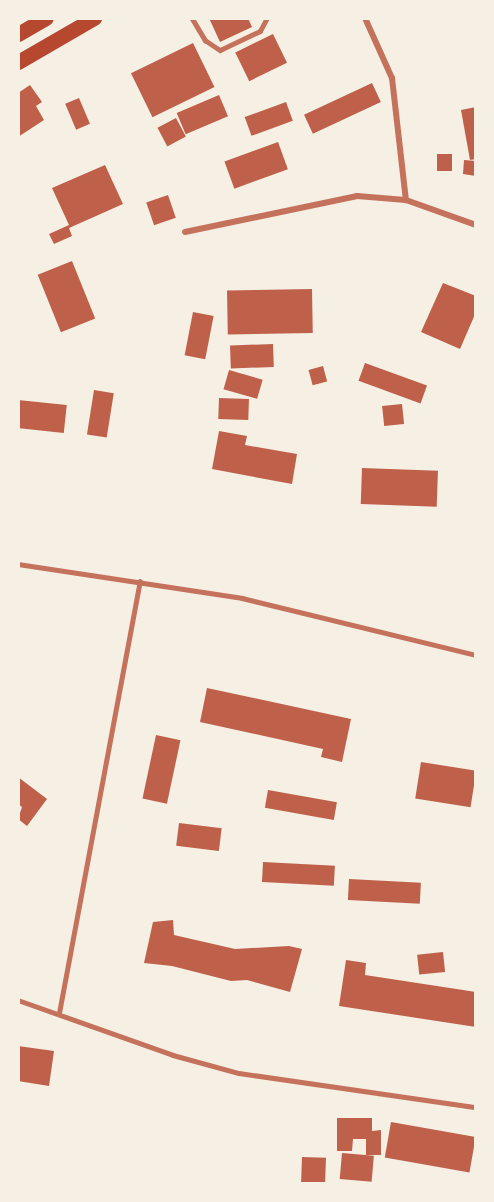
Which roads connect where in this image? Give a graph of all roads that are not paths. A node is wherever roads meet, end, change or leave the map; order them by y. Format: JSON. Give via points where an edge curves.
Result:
{"nodes":[{"id":1,"x":46,"y":18,"type":"edge"},
{"id":2,"x":94,"y":18,"type":"edge"},
{"id":3,"x":192,"y":18,"type":"edge"},
{"id":4,"x":267,"y":18,"type":"edge"},
{"id":5,"x":365,"y":18,"type":"edge"},
{"id":6,"x":18,"y":34,"type":"edge"},
{"id":7,"x":18,"y":62,"type":"edge"},
{"id":8,"x":406,"y":200,"type":"junction"},
{"id":9,"x":476,"y":225,"type":"edge"},
{"id":10,"x":185,"y":232,"type":"dead end"},
{"id":11,"x":18,"y":564,"type":"edge"},
{"id":12,"x":140,"y":582,"type":"junction"},
{"id":13,"x":476,"y":655,"type":"edge"},
{"id":14,"x":18,"y":1000,"type":"edge"},
{"id":15,"x":59,"y":1013,"type":"junction"},
{"id":16,"x":476,"y":1107,"type":"edge"}],
"edges":[{"from":1,"to":6,"type":"main road"},
{"from":2,"to":7,"type":"main road"},
{"from":3,"to":4,"type":"lane","via":[[205,40],[220,50],[260,31]]},
{"from":5,"to":8,"type":"street","via":[[392,78]]},
{"from":8,"to":9,"type":"street"},
{"from":8,"to":10,"type":"street","via":[[357,196]]},
{"from":11,"to":12,"type":"lane"},
{"from":12,"to":13,"type":"lane","via":[[242,598]]},
{"from":12,"to":15,"type":"lane"},
{"from":14,"to":15,"type":"lane"},
{"from":15,"to":16,"type":"lane","via":[[173,1055],[239,1073]]}]}
